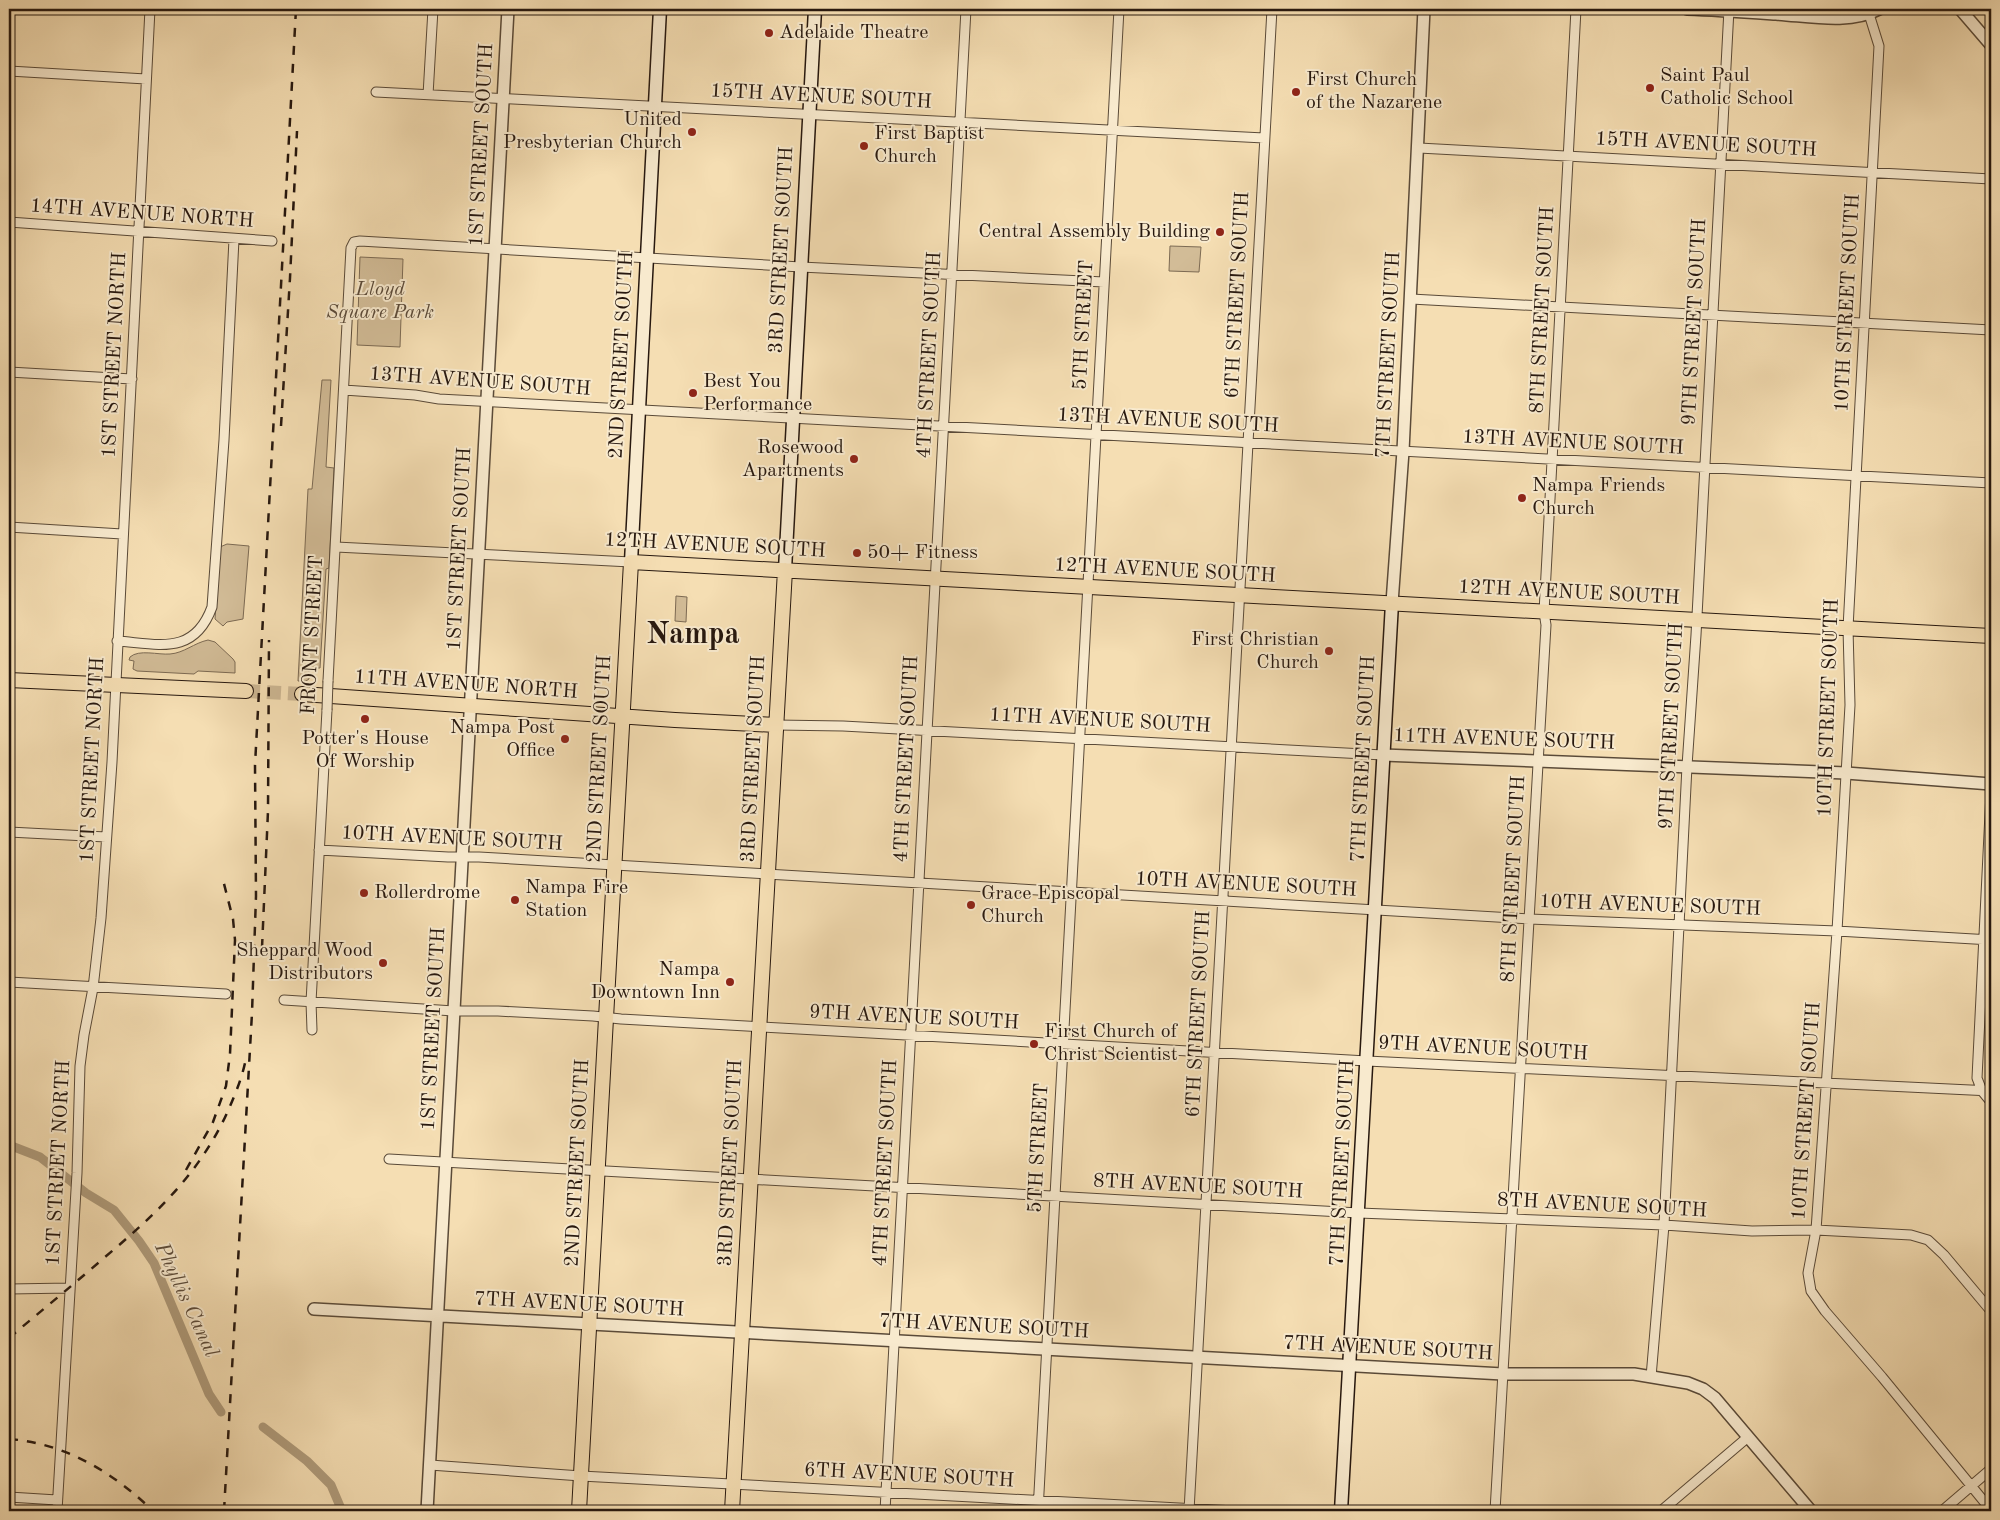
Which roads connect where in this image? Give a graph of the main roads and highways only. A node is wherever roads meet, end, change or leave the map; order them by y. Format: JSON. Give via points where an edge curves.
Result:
{"nodes":[{"id":1,"x":660,"y":9,"type":"edge"},
{"id":2,"x":814,"y":9,"type":"edge"},
{"id":3,"x":631,"y":562,"type":"junction"},
{"id":4,"x":785,"y":570,"type":"junction"},
{"id":5,"x":1392,"y":603,"type":"junction"},
{"id":6,"x":1991,"y":636,"type":"edge"},
{"id":7,"x":9,"y":680,"type":"edge"},
{"id":8,"x":246,"y":691,"type":"tunnel mouth"},
{"id":9,"x":302,"y":694,"type":"tunnel mouth"},
{"id":10,"x":623,"y":716,"type":"junction"},
{"id":11,"x":776,"y":725,"type":"junction"},
{"id":12,"x":579,"y":1511,"type":"edge"},
{"id":13,"x":732,"y":1511,"type":"edge"},
{"id":14,"x":1341,"y":1511,"type":"edge"}],
"edges":[{"from":1,"to":3,"type":"main road","name":"2ND STREET SOUTH"},
{"from":2,"to":4,"type":"main road","name":"3RD STREET SOUTH"},
{"from":3,"to":4,"type":"main road","name":"12TH AVENUE SOUTH"},
{"from":3,"to":10,"type":"main road","name":"2ND STREET SOUTH"},
{"from":4,"to":5,"type":"main road","name":"12TH AVENUE SOUTH"},
{"from":4,"to":11,"type":"main road","name":"3RD STREET SOUTH"},
{"from":5,"to":6,"type":"main road","name":"12TH AVENUE SOUTH"},
{"from":5,"to":14,"type":"main road","name":"7TH STREET SOUTH"},
{"from":7,"to":8,"type":"main road"},
{"from":9,"to":10,"type":"main road","name":"11TH AVENUE NORTH"},
{"from":10,"to":11,"type":"main road","name":"11TH AVENUE NORTH"},
{"from":10,"to":12,"type":"main road","name":"2ND STREET SOUTH"},
{"from":11,"to":13,"type":"main road","name":"3RD STREET SOUTH"}]}
